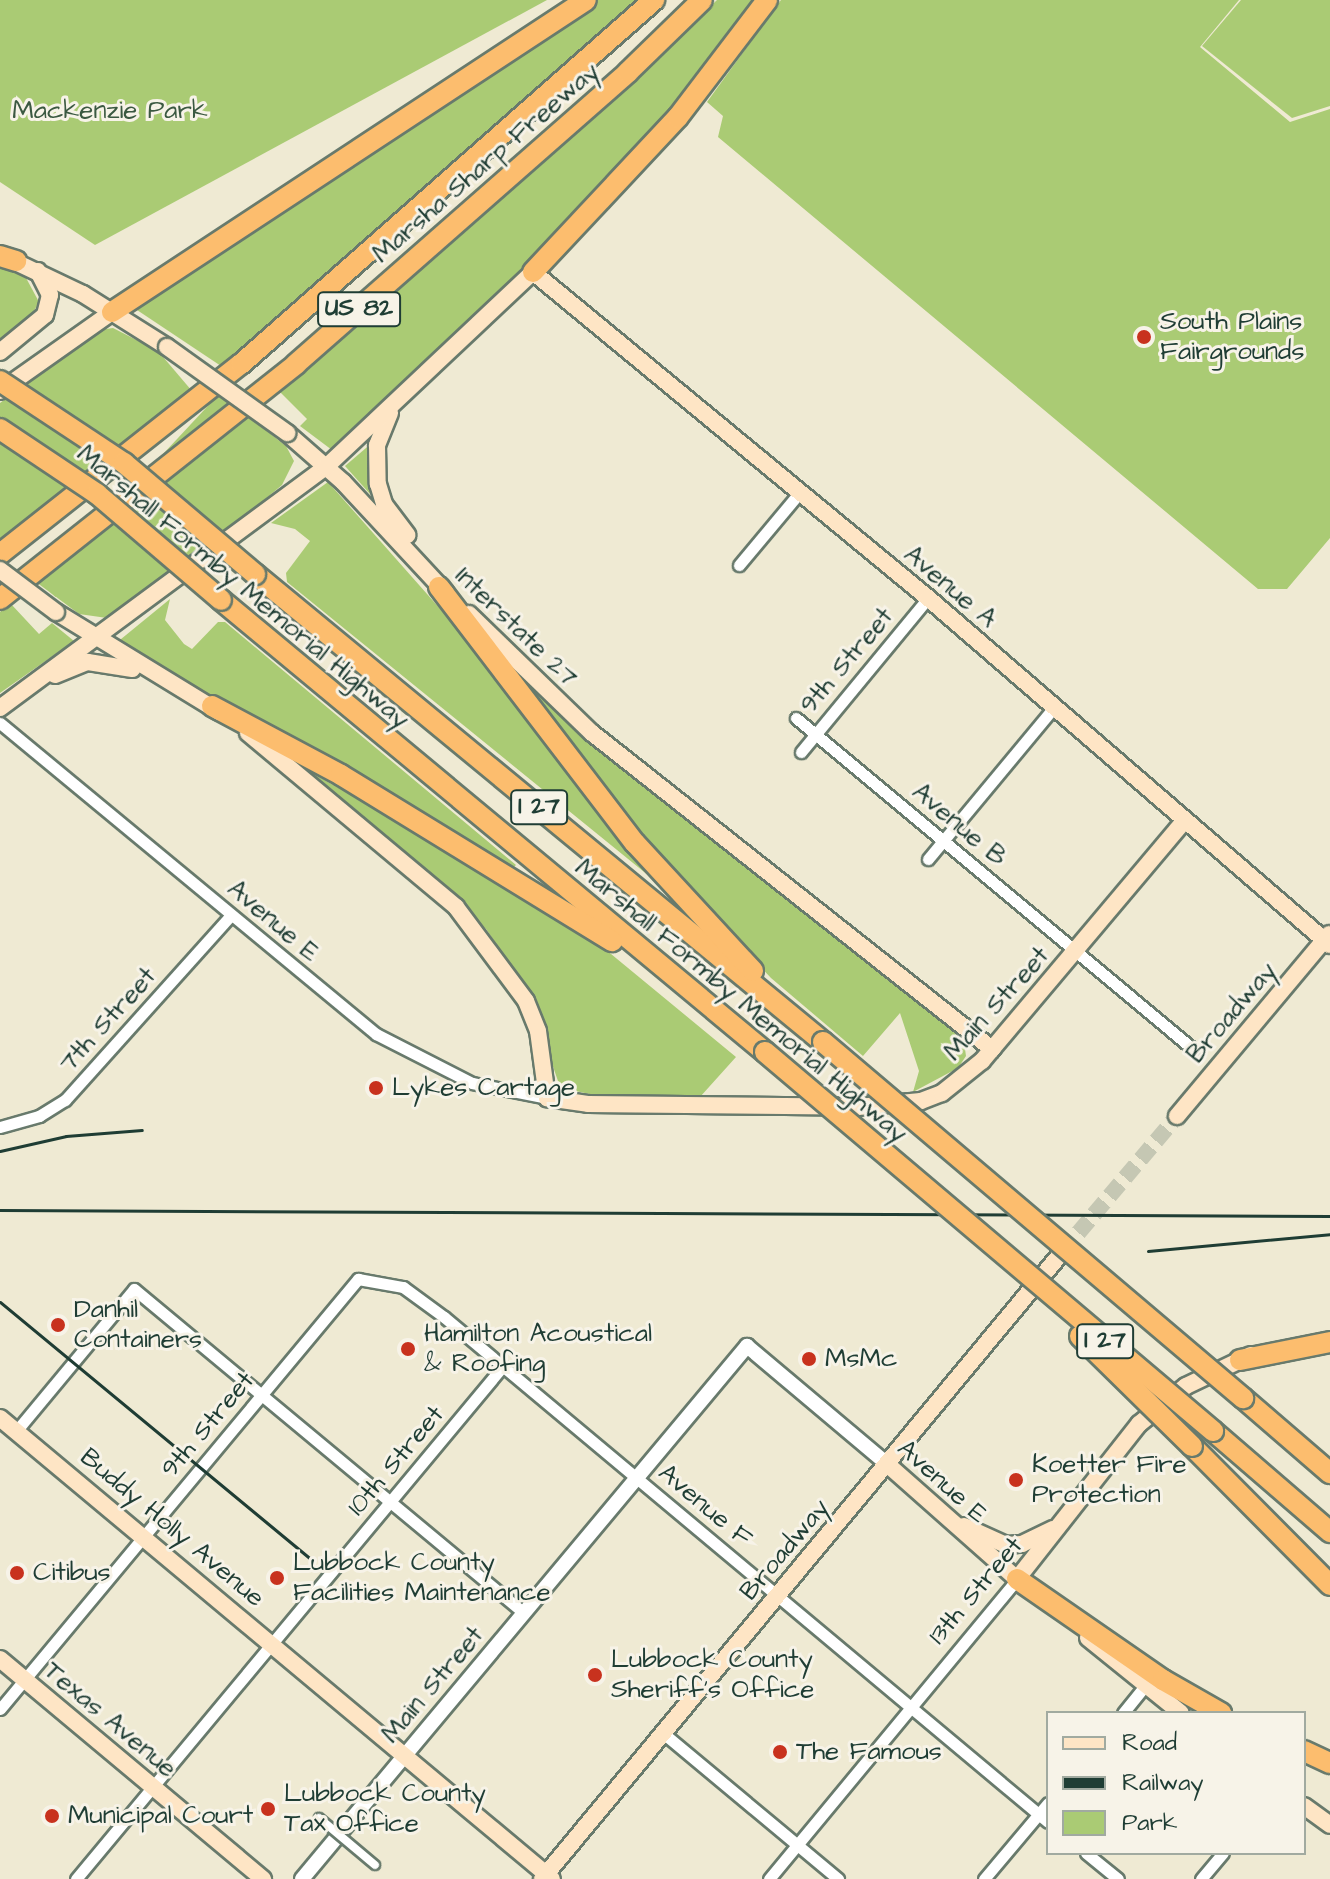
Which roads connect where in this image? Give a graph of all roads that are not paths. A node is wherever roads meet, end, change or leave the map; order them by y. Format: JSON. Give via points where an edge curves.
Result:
{"nodes":[{"id":1,"x":586,"y":0,"type":"edge"},
{"id":2,"x":654,"y":0,"type":"edge"},
{"id":3,"x":702,"y":0,"type":"edge"},
{"id":4,"x":767,"y":0,"type":"edge"},
{"id":5,"x":5,"y":257,"type":"edge"},
{"id":6,"x":38,"y":271,"type":"junction"},
{"id":7,"x":533,"y":272,"type":"junction"},
{"id":8,"x":112,"y":312,"type":"junction"},
{"id":9,"x":0,"y":352,"type":"edge"},
{"id":10,"x":0,"y":381,"type":"edge"},
{"id":11,"x":0,"y":391,"type":"edge"},
{"id":12,"x":391,"y":410,"type":"junction"},
{"id":13,"x":0,"y":429,"type":"edge"},
{"id":14,"x":326,"y":467,"type":"junction"},
{"id":15,"x":800,"y":492,"type":"junction"},
{"id":16,"x":0,"y":554,"type":"edge"},
{"id":17,"x":418,"y":562,"type":"junction"},
{"id":18,"x":739,"y":565,"type":"dead end"},
{"id":19,"x":0,"y":570,"type":"edge"},
{"id":20,"x":439,"y":587,"type":"junction"},
{"id":21,"x":928,"y":598,"type":"junction"},
{"id":22,"x":0,"y":599,"type":"edge"},
{"id":23,"x":95,"y":639,"type":"junction"},
{"id":24,"x":163,"y":680,"type":"junction"},
{"id":25,"x":34,"y":683,"type":"junction"},
{"id":26,"x":212,"y":706,"type":"junction"},
{"id":27,"x":1054,"y":707,"type":"junction"},
{"id":28,"x":0,"y":708,"type":"edge"},
{"id":29,"x":796,"y":718,"type":"dead end"},
{"id":30,"x":0,"y":723,"type":"edge"},
{"id":31,"x":816,"y":734,"type":"junction"},
{"id":32,"x":801,"y":752,"type":"dead end"},
{"id":33,"x":1183,"y":822,"type":"junction"},
{"id":34,"x":943,"y":840,"type":"junction"},
{"id":35,"x":928,"y":859,"type":"dead end"},
{"id":36,"x":230,"y":916,"type":"junction"},
{"id":37,"x":1328,"y":940,"type":"edge"},
{"id":38,"x":1075,"y":952,"type":"junction"},
{"id":39,"x":695,"y":994,"type":"junction"},
{"id":40,"x":823,"y":1042,"type":"junction"},
{"id":41,"x":992,"y":1049,"type":"junction"},
{"id":42,"x":1193,"y":1049,"type":"dead end"},
{"id":43,"x":547,"y":1098,"type":"junction"},
{"id":44,"x":1177,"y":1116,"type":"tunnel mouth"},
{"id":45,"x":0,"y":1127,"type":"edge"},
{"id":46,"x":996,"y":1250,"type":"junction"},
{"id":47,"x":1063,"y":1251,"type":"tunnel mouth"},
{"id":48,"x":358,"y":1279,"type":"joint"},
{"id":49,"x":1330,"y":1335,"type":"edge"},
{"id":50,"x":1330,"y":1342,"type":"edge"},
{"id":51,"x":747,"y":1346,"type":"joint"},
{"id":52,"x":1240,"y":1360,"type":"junction"},
{"id":53,"x":503,"y":1366,"type":"junction"},
{"id":54,"x":1247,"y":1395,"type":"junction"},
{"id":55,"x":261,"y":1396,"type":"junction"},
{"id":56,"x":0,"y":1416,"type":"edge"},
{"id":57,"x":17,"y":1430,"type":"junction"},
{"id":58,"x":1330,"y":1456,"type":"edge"},
{"id":59,"x":887,"y":1464,"type":"junction"},
{"id":60,"x":1330,"y":1473,"type":"edge"},
{"id":61,"x":636,"y":1477,"type":"junction"},
{"id":62,"x":390,"y":1502,"type":"junction"},
{"id":63,"x":1064,"y":1522,"type":"junction"},
{"id":64,"x":957,"y":1523,"type":"junction"},
{"id":65,"x":1330,"y":1532,"type":"edge"},
{"id":66,"x":144,"y":1536,"type":"junction"},
{"id":67,"x":1017,"y":1579,"type":"junction"},
{"id":68,"x":1330,"y":1585,"type":"edge"},
{"id":69,"x":777,"y":1596,"type":"junction"},
{"id":70,"x":524,"y":1613,"type":"junction"},
{"id":71,"x":272,"y":1644,"type":"junction"},
{"id":72,"x":0,"y":1659,"type":"edge"},
{"id":73,"x":25,"y":1679,"type":"junction"},
{"id":74,"x":1145,"y":1686,"type":"junction"},
{"id":75,"x":911,"y":1708,"type":"junction"},
{"id":76,"x":0,"y":1709,"type":"edge"},
{"id":77,"x":1125,"y":1711,"type":"edge"},
{"id":78,"x":1178,"y":1711,"type":"edge"},
{"id":79,"x":1217,"y":1711,"type":"edge"},
{"id":80,"x":663,"y":1733,"type":"junction"},
{"id":81,"x":1306,"y":1752,"type":"edge"},
{"id":82,"x":405,"y":1755,"type":"junction"},
{"id":83,"x":1330,"y":1763,"type":"edge"},
{"id":84,"x":153,"y":1787,"type":"junction"},
{"id":85,"x":1306,"y":1807,"type":"edge"},
{"id":86,"x":319,"y":1818,"type":"dead end"},
{"id":87,"x":1043,"y":1818,"type":"edge"},
{"id":88,"x":1330,"y":1825,"type":"edge"},
{"id":89,"x":797,"y":1845,"type":"junction"},
{"id":90,"x":1088,"y":1855,"type":"edge"},
{"id":91,"x":1221,"y":1855,"type":"edge"},
{"id":92,"x":375,"y":1865,"type":"dead end"},
{"id":93,"x":547,"y":1877,"type":"edge"},
{"id":94,"x":76,"y":1879,"type":"edge"},
{"id":95,"x":263,"y":1879,"type":"edge"},
{"id":96,"x":302,"y":1879,"type":"edge"},
{"id":97,"x":769,"y":1879,"type":"edge"},
{"id":98,"x":838,"y":1879,"type":"edge"},
{"id":99,"x":984,"y":1879,"type":"edge"},
{"id":100,"x":1118,"y":1879,"type":"edge"},
{"id":101,"x":1201,"y":1879,"type":"edge"}],
"edges":[{"from":1,"to":8,"type":"highway"},
{"from":2,"to":16,"type":"highway","name":"Marsha Sharp Freeway","number":"US 82","via":[[241,364]]},
{"from":3,"to":22,"type":"highway","name":"Marsha Sharp Freeway","number":"US 82","via":[[628,72],[296,364]]},
{"from":4,"to":7,"type":"highway","via":[[678,117]]},
{"from":5,"to":6,"type":"main road","name":"Interstate 27"},
{"from":6,"to":8,"type":"main road","name":"Interstate 27"},
{"from":6,"to":9,"type":"main road","via":[[50,295],[45,315]]},
{"from":7,"to":12,"type":"main road"},
{"from":7,"to":15,"type":"main road","name":"Avenue A"},
{"from":8,"to":11,"type":"main road"},
{"from":8,"to":14,"type":"main road","name":"Interstate 27","bridge":true,"via":[[287,433]]},
{"from":10,"to":40,"type":"highway","name":"Marshall Formby Memorial Highway","number":"I 27","bridge":true,"via":[[115,456]]},
{"from":12,"to":14,"type":"main road"},
{"from":12,"to":17,"type":"main road","via":[[377,445],[378,484]]},
{"from":13,"to":39,"type":"highway","name":"Marshall Formby Memorial Highway","number":"I 27","bridge":true,"via":[[97,494]]},
{"from":14,"to":17,"type":"main road","name":"Interstate 27"},
{"from":14,"to":23,"type":"main road"},
{"from":15,"to":18,"type":"street"},
{"from":15,"to":21,"type":"main road","name":"Avenue A"},
{"from":17,"to":20,"type":"main road","name":"Interstate 27"},
{"from":19,"to":23,"type":"main road","bridge":true},
{"from":20,"to":40,"type":"highway","via":[[654,866]]},
{"from":20,"to":41,"type":"main road","name":"Interstate 27","via":[[592,733]]},
{"from":21,"to":27,"type":"main road","name":"Avenue A"},
{"from":21,"to":31,"type":"street","name":"9th Street"},
{"from":23,"to":24,"type":"main road"},
{"from":23,"to":25,"type":"main road"},
{"from":24,"to":25,"type":"main road","via":[[116,663],[88,662]]},
{"from":24,"to":26,"type":"main road"},
{"from":25,"to":28,"type":"main road"},
{"from":26,"to":39,"type":"highway","via":[[499,868]]},
{"from":26,"to":43,"type":"main road","via":[[456,907],[485,939],[526,1001],[538,1031]]},
{"from":27,"to":33,"type":"main road","name":"Avenue A"},
{"from":27,"to":34,"type":"street"},
{"from":29,"to":31,"type":"street","name":"Avenue B"},
{"from":30,"to":36,"type":"street","name":"Avenue E"},
{"from":31,"to":32,"type":"street","name":"9th Street"},
{"from":31,"to":34,"type":"street","name":"Avenue B"},
{"from":33,"to":37,"type":"main road","name":"Avenue A"},
{"from":33,"to":38,"type":"main road","name":"Main Street"},
{"from":34,"to":35,"type":"street"},
{"from":34,"to":38,"type":"street","name":"Avenue B"},
{"from":36,"to":43,"type":"street","name":"Avenue E","via":[[363,1025],[424,1063],[472,1083]]},
{"from":36,"to":45,"type":"street","name":"7th Street","via":[[65,1100],[39,1116]]},
{"from":37,"to":44,"type":"main road","name":"Broadway"},
{"from":38,"to":41,"type":"main road","name":"Main Street"},
{"from":38,"to":42,"type":"street","name":"Avenue B"},
{"from":39,"to":46,"type":"highway","name":"Marshall Formby Memorial Highway","number":"I 27","bridge":true},
{"from":40,"to":54,"type":"highway","name":"Marshall Formby Memorial Highway","number":"I 27","bridge":true},
{"from":41,"to":43,"type":"main road","name":"Main Street","via":[[957,1085],[921,1101],[828,1107],[588,1104]]},
{"from":46,"to":65,"type":"highway","name":"Marshall Formby Memorial Highway","number":"I 27","bridge":true},
{"from":46,"to":68,"type":"highway","bridge":true},
{"from":47,"to":59,"type":"main road","name":"Broadway"},
{"from":48,"to":53,"type":"street","name":"Avenue F","via":[[403,1287]]},
{"from":48,"to":55,"type":"street","name":"9th Street"},
{"from":49,"to":52,"type":"main road","via":[[1289,1341]]},
{"from":50,"to":52,"type":"highway"},
{"from":51,"to":59,"type":"street","name":"Avenue E"},
{"from":51,"to":61,"type":"street","name":"Main Street"},
{"from":52,"to":63,"type":"main road","name":"13th Street","via":[[1186,1386],[1156,1408]]},
{"from":53,"to":61,"type":"street","name":"Avenue F"},
{"from":53,"to":62,"type":"street","name":"10th Street"},
{"from":54,"to":58,"type":"highway"},
{"from":54,"to":60,"type":"highway"},
{"from":55,"to":57,"type":"street","via":[[134,1289]]},
{"from":55,"to":62,"type":"street"},
{"from":55,"to":66,"type":"street","name":"9th Street"},
{"from":56,"to":57,"type":"main road","name":"Buddy Holly Avenue"},
{"from":57,"to":66,"type":"main road","name":"Buddy Holly Avenue"},
{"from":59,"to":64,"type":"main road","name":"Avenue E"},
{"from":59,"to":69,"type":"main road","name":"Broadway"},
{"from":61,"to":69,"type":"street","name":"Avenue F"},
{"from":61,"to":70,"type":"street","name":"Main Street"},
{"from":62,"to":70,"type":"street"},
{"from":62,"to":71,"type":"street","name":"10th Street"},
{"from":63,"to":64,"type":"main road","via":[[1031,1541],[1006,1545]]},
{"from":63,"to":67,"type":"main road","name":"13th Street"},
{"from":64,"to":67,"type":"main road","name":"Avenue E"},
{"from":66,"to":71,"type":"main road","name":"Buddy Holly Avenue"},
{"from":66,"to":73,"type":"street","name":"9th Street"},
{"from":67,"to":74,"type":"main road","name":"Avenue E"},
{"from":67,"to":75,"type":"street","name":"13th Street"},
{"from":67,"to":79,"type":"highway","via":[[1163,1680]]},
{"from":69,"to":75,"type":"street","name":"Avenue F"},
{"from":69,"to":80,"type":"main road","name":"Broadway"},
{"from":70,"to":82,"type":"street","name":"Main Street"},
{"from":71,"to":82,"type":"main road","name":"Buddy Holly Avenue"},
{"from":71,"to":84,"type":"street","name":"10th Street"},
{"from":72,"to":73,"type":"main road","name":"Texas Avenue"},
{"from":73,"to":76,"type":"street","name":"9th Street"},
{"from":73,"to":84,"type":"main road","name":"Texas Avenue"},
{"from":74,"to":77,"type":"street"},
{"from":74,"to":78,"type":"main road","name":"Avenue E"},
{"from":75,"to":87,"type":"street","name":"Avenue F"},
{"from":75,"to":89,"type":"street","name":"13th Street"},
{"from":80,"to":89,"type":"street"},
{"from":80,"to":93,"type":"main road","name":"Broadway"},
{"from":81,"to":83,"type":"highway"},
{"from":82,"to":93,"type":"main road","name":"Buddy Holly Avenue"},
{"from":82,"to":96,"type":"street","name":"Main Street"},
{"from":84,"to":94,"type":"street","name":"10th Street"},
{"from":84,"to":95,"type":"main road","name":"Texas Avenue"},
{"from":85,"to":88,"type":"main road"},
{"from":86,"to":92,"type":"street","bridge":true},
{"from":87,"to":99,"type":"street"},
{"from":89,"to":97,"type":"street","name":"13th Street"},
{"from":89,"to":98,"type":"street"},
{"from":90,"to":100,"type":"street"},
{"from":91,"to":101,"type":"street"}]}
